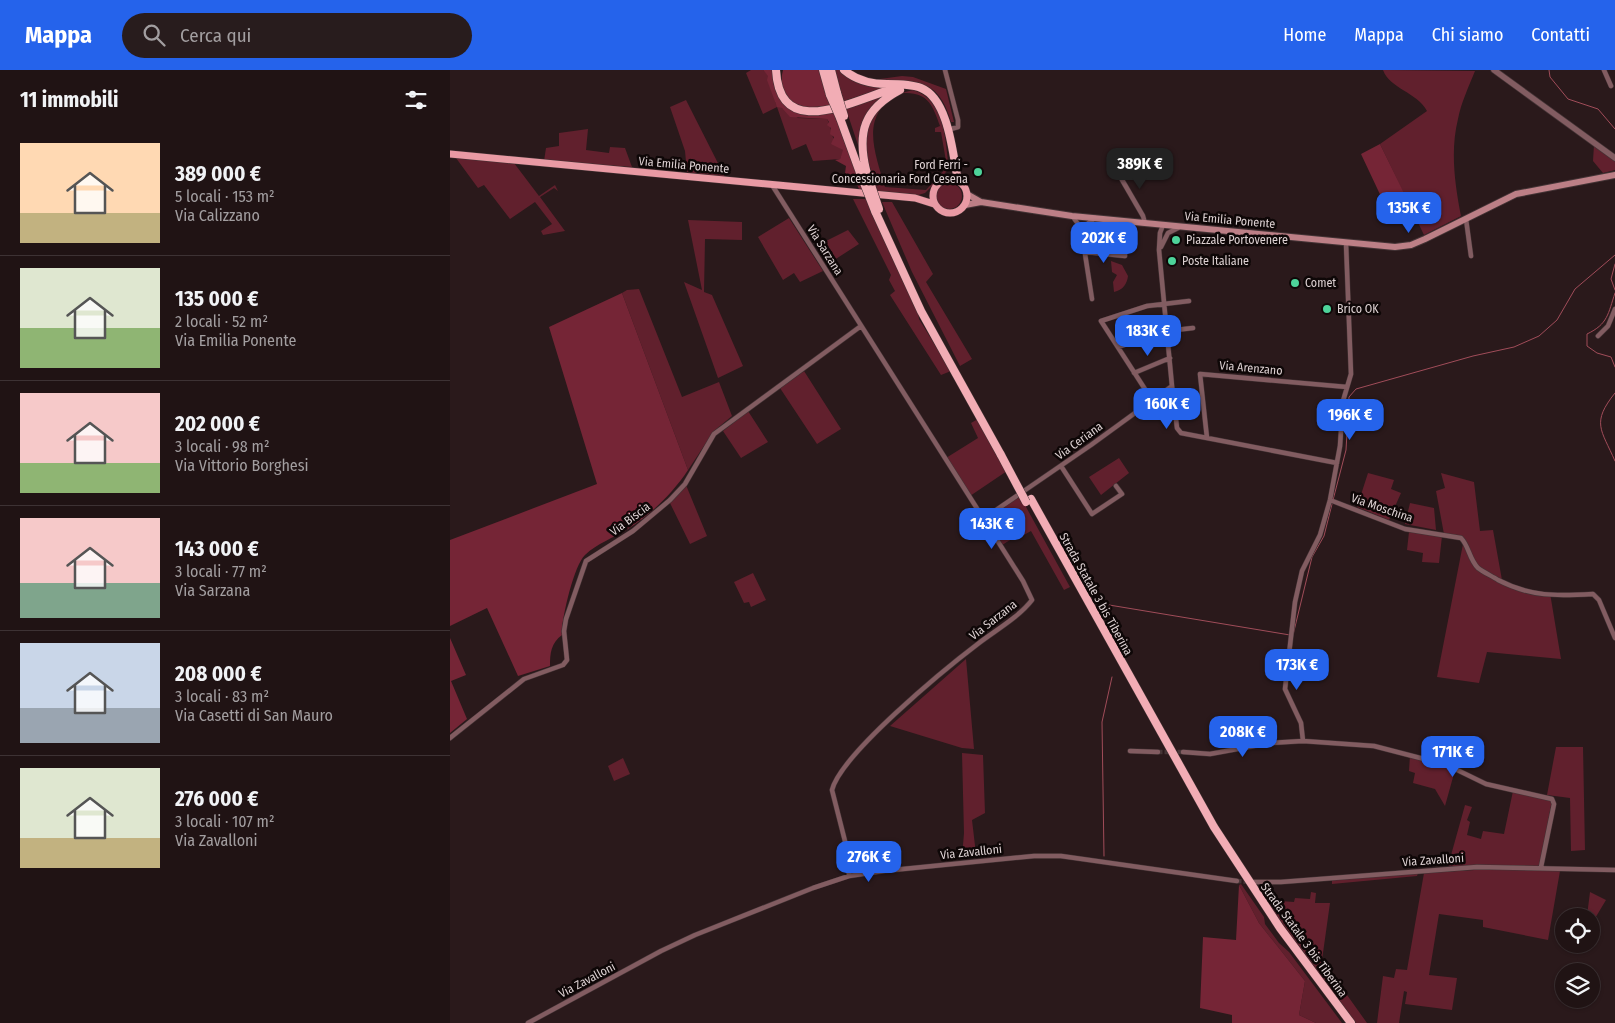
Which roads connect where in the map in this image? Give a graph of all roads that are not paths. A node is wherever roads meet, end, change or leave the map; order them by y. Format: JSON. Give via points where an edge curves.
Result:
{"nodes":[{"id":1,"x":776,"y":70,"type":"edge"},
{"id":2,"x":780,"y":70,"type":"edge"},
{"id":3,"x":824,"y":70,"type":"edge"},
{"id":4,"x":831,"y":70,"type":"edge"},
{"id":5,"x":844,"y":70,"type":"edge"},
{"id":6,"x":945,"y":70,"type":"edge"},
{"id":7,"x":1494,"y":70,"type":"edge"},
{"id":8,"x":1604,"y":70,"type":"edge"},
{"id":9,"x":777,"y":81,"type":"junction"},
{"id":10,"x":911,"y":86,"type":"junction"},
{"id":11,"x":1611,"y":86,"type":"dead end"},
{"id":12,"x":833,"y":94,"type":"junction"},
{"id":13,"x":947,"y":130,"type":"junction"},
{"id":14,"x":450,"y":154,"type":"edge"},
{"id":15,"x":1615,"y":158,"type":"edge"},
{"id":16,"x":1114,"y":166,"type":"dead end"},
{"id":17,"x":956,"y":168,"type":"junction"},
{"id":18,"x":863,"y":171,"type":"junction"},
{"id":19,"x":1615,"y":175,"type":"edge"},
{"id":20,"x":950,"y":179,"type":"junction"},
{"id":21,"x":958,"y":181,"type":"junction"},
{"id":22,"x":772,"y":185,"type":"junction"},
{"id":23,"x":933,"y":193,"type":"junction"},
{"id":24,"x":967,"y":194,"type":"junction"},
{"id":25,"x":915,"y":198,"type":"junction"},
{"id":26,"x":981,"y":202,"type":"junction"},
{"id":27,"x":934,"y":204,"type":"junction"},
{"id":28,"x":965,"y":205,"type":"junction"},
{"id":29,"x":1072,"y":216,"type":"junction"},
{"id":30,"x":1083,"y":217,"type":"junction"},
{"id":31,"x":1095,"y":218,"type":"junction"},
{"id":32,"x":1466,"y":219,"type":"junction"},
{"id":33,"x":1145,"y":223,"type":"junction"},
{"id":34,"x":1154,"y":224,"type":"junction"},
{"id":35,"x":1163,"y":225,"type":"junction"},
{"id":36,"x":1181,"y":227,"type":"junction"},
{"id":37,"x":1123,"y":228,"type":"dead end"},
{"id":38,"x":1083,"y":230,"type":"junction"},
{"id":39,"x":1160,"y":233,"type":"junction"},
{"id":40,"x":1166,"y":236,"type":"junction"},
{"id":41,"x":1346,"y":243,"type":"junction"},
{"id":42,"x":1159,"y":250,"type":"junction"},
{"id":43,"x":1085,"y":252,"type":"junction"},
{"id":44,"x":1472,"y":256,"type":"dead end"},
{"id":45,"x":1092,"y":299,"type":"dead end"},
{"id":46,"x":1189,"y":301,"type":"dead end"},
{"id":47,"x":1164,"y":304,"type":"junction"},
{"id":48,"x":1615,"y":309,"type":"edge"},
{"id":49,"x":861,"y":326,"type":"junction"},
{"id":50,"x":1193,"y":328,"type":"dead end"},
{"id":51,"x":1167,"y":331,"type":"junction"},
{"id":52,"x":1598,"y":336,"type":"dead end"},
{"id":53,"x":1118,"y":347,"type":"junction"},
{"id":54,"x":1170,"y":358,"type":"junction"},
{"id":55,"x":1134,"y":373,"type":"junction"},
{"id":56,"x":1172,"y":386,"type":"junction"},
{"id":57,"x":1347,"y":387,"type":"junction"},
{"id":58,"x":1152,"y":400,"type":"junction"},
{"id":59,"x":1207,"y":438,"type":"junction"},
{"id":60,"x":1337,"y":463,"type":"junction"},
{"id":61,"x":1061,"y":466,"type":"junction"},
{"id":62,"x":1116,"y":486,"type":"dead end"},
{"id":63,"x":1028,"y":500,"type":"junction"},
{"id":64,"x":1332,"y":501,"type":"junction"},
{"id":65,"x":983,"y":519,"type":"junction"},
{"id":66,"x":1615,"y":638,"type":"edge"},
{"id":67,"x":450,"y":738,"type":"edge"},
{"id":68,"x":1303,"y":741,"type":"junction"},
{"id":69,"x":1130,"y":752,"type":"dead end"},
{"id":70,"x":1158,"y":752,"type":"tunnel mouth"},
{"id":71,"x":1183,"y":752,"type":"tunnel mouth"},
{"id":72,"x":1541,"y":867,"type":"junction"},
{"id":73,"x":1615,"y":870,"type":"edge"},
{"id":74,"x":849,"y":876,"type":"junction"},
{"id":75,"x":1237,"y":881,"type":"tunnel mouth"},
{"id":76,"x":1252,"y":882,"type":"tunnel mouth"},
{"id":77,"x":528,"y":1023,"type":"edge"},
{"id":78,"x":1345,"y":1023,"type":"edge"},
{"id":79,"x":1351,"y":1023,"type":"edge"}],
"edges":[{"from":1,"to":9,"type":"highway"},
{"from":2,"to":9,"type":"highway"},
{"from":3,"to":12,"type":"highway"},
{"from":4,"to":12,"type":"highway"},
{"from":5,"to":10,"type":"highway","via":[[861,81]]},
{"from":6,"to":13,"type":"street","via":[[958,120],[958,127]]},
{"from":7,"to":15,"type":"street"},
{"from":8,"to":11,"type":"street"},
{"from":9,"to":10,"type":"highway","via":[[784,99],[791,106],[814,112]]},
{"from":10,"to":13,"type":"highway","via":[[931,94],[938,101]]},
{"from":10,"to":18,"type":"highway","via":[[884,100],[870,115],[862,138]]},
{"from":12,"to":18,"type":"highway","bridge":true},
{"from":13,"to":17,"type":"highway"},
{"from":14,"to":22,"type":"main road","name":"Via Emilia Ponente"},
{"from":16,"to":33,"type":"street"},
{"from":17,"to":20,"type":"highway"},
{"from":17,"to":21,"type":"highway"},
{"from":18,"to":63,"type":"highway","name":"Strada Statale 3 bis Tiberina","bridge":true,"via":[[877,210],[926,309]]},
{"from":19,"to":32,"type":"main road","name":"Via Emilia Ponente","via":[[1516,194]]},
{"from":20,"to":21,"type":"main road"},
{"from":20,"to":23,"type":"main road","via":[[939,183]]},
{"from":21,"to":24,"type":"main road"},
{"from":22,"to":25,"type":"main road","name":"Via Emilia Ponente"},
{"from":22,"to":49,"type":"street","name":"Via Sarzana"},
{"from":23,"to":25,"type":"main road","name":"Via Emilia Ponente"},
{"from":23,"to":27,"type":"main road"},
{"from":24,"to":26,"type":"main road","name":"Via Emilia Ponente"},
{"from":24,"to":28,"type":"main road"},
{"from":25,"to":27,"type":"main road","name":"Via Emilia Ponente"},
{"from":26,"to":28,"type":"main road","name":"Via Emilia Ponente"},
{"from":26,"to":29,"type":"main road","name":"Via Emilia Ponente"},
{"from":27,"to":28,"type":"main road","via":[[950,214]]},
{"from":29,"to":30,"type":"main road","name":"Via Emilia Ponente"},
{"from":29,"to":38,"type":"street"},
{"from":30,"to":31,"type":"main road","name":"Via Emilia Ponente"},
{"from":30,"to":38,"type":"street"},
{"from":31,"to":33,"type":"main road","name":"Via Emilia Ponente"},
{"from":31,"to":38,"type":"street"},
{"from":32,"to":41,"type":"main road","name":"Via Emilia Ponente","via":[[1425,240],[1405,246]]},
{"from":32,"to":44,"type":"street"},
{"from":33,"to":34,"type":"main road","name":"Via Emilia Ponente"},
{"from":34,"to":35,"type":"main road","name":"Via Emilia Ponente"},
{"from":34,"to":39,"type":"street"},
{"from":35,"to":36,"type":"main road","name":"Via Emilia Ponente"},
{"from":35,"to":39,"type":"street"},
{"from":35,"to":40,"type":"street"},
{"from":36,"to":40,"type":"street"},
{"from":36,"to":41,"type":"main road","name":"Via Emilia Ponente"},
{"from":37,"to":43,"type":"street","via":[[1125,256]]},
{"from":38,"to":43,"type":"street"},
{"from":39,"to":42,"type":"street"},
{"from":40,"to":42,"type":"street"},
{"from":41,"to":57,"type":"street","via":[[1352,354]]},
{"from":42,"to":47,"type":"street"},
{"from":43,"to":45,"type":"street"},
{"from":46,"to":47,"type":"street"},
{"from":47,"to":51,"type":"street"},
{"from":47,"to":53,"type":"street","via":[[1101,321]]},
{"from":48,"to":52,"type":"street","via":[[1608,326]]},
{"from":49,"to":65,"type":"street","name":"Via Sarzana"},
{"from":49,"to":67,"type":"street","name":"Via Biscia","via":[[714,434],[685,484],[670,500],[633,531],[586,561],[566,619],[567,660],[524,679]]},
{"from":50,"to":51,"type":"street"},
{"from":51,"to":53,"type":"street"},
{"from":51,"to":54,"type":"street"},
{"from":53,"to":55,"type":"street"},
{"from":54,"to":55,"type":"street"},
{"from":54,"to":56,"type":"street"},
{"from":55,"to":58,"type":"street"},
{"from":56,"to":58,"type":"street","name":"Via Ceriana"},
{"from":56,"to":59,"type":"street","via":[[1177,428],[1181,433]]},
{"from":57,"to":59,"type":"street","name":"Via Arenzano","via":[[1200,374]]},
{"from":57,"to":60,"type":"street"},
{"from":58,"to":61,"type":"street","name":"Via Ceriana"},
{"from":59,"to":60,"type":"street"},
{"from":60,"to":64,"type":"street"},
{"from":61,"to":62,"type":"street","via":[[1092,514],[1122,494]]},
{"from":61,"to":65,"type":"street","name":"Via Ceriana"},
{"from":63,"to":78,"type":"highway","name":"Strada Statale 3 bis Tiberina","via":[[1210,830],[1251,894]]},
{"from":63,"to":79,"type":"highway","name":"Strada Statale 3 bis Tiberina","via":[[1214,827],[1275,921]]},
{"from":64,"to":66,"type":"street","name":"Via Moschina","via":[[1405,529],[1460,538],[1466,543],[1478,568],[1529,593],[1593,594],[1599,600]]},
{"from":64,"to":68,"type":"street","via":[[1302,572],[1290,635],[1285,689],[1301,723]]},
{"from":65,"to":74,"type":"street","name":"Via Sarzana","via":[[1032,600],[963,655],[868,740],[834,780],[832,790],[848,853]]},
{"from":68,"to":71,"type":"street","via":[[1270,743],[1210,754]]},
{"from":68,"to":72,"type":"street","via":[[1391,749],[1447,765],[1486,784],[1552,799],[1554,804]]},
{"from":69,"to":70,"type":"street"},
{"from":72,"to":73,"type":"street","name":"Via Zavalloni"},
{"from":72,"to":76,"type":"street","name":"Via Zavalloni","via":[[1477,867]]},
{"from":74,"to":75,"type":"street","name":"Via Zavalloni","via":[[1034,856],[1061,856]]},
{"from":74,"to":77,"type":"street","name":"Via Zavalloni","via":[[695,935]]}]}
